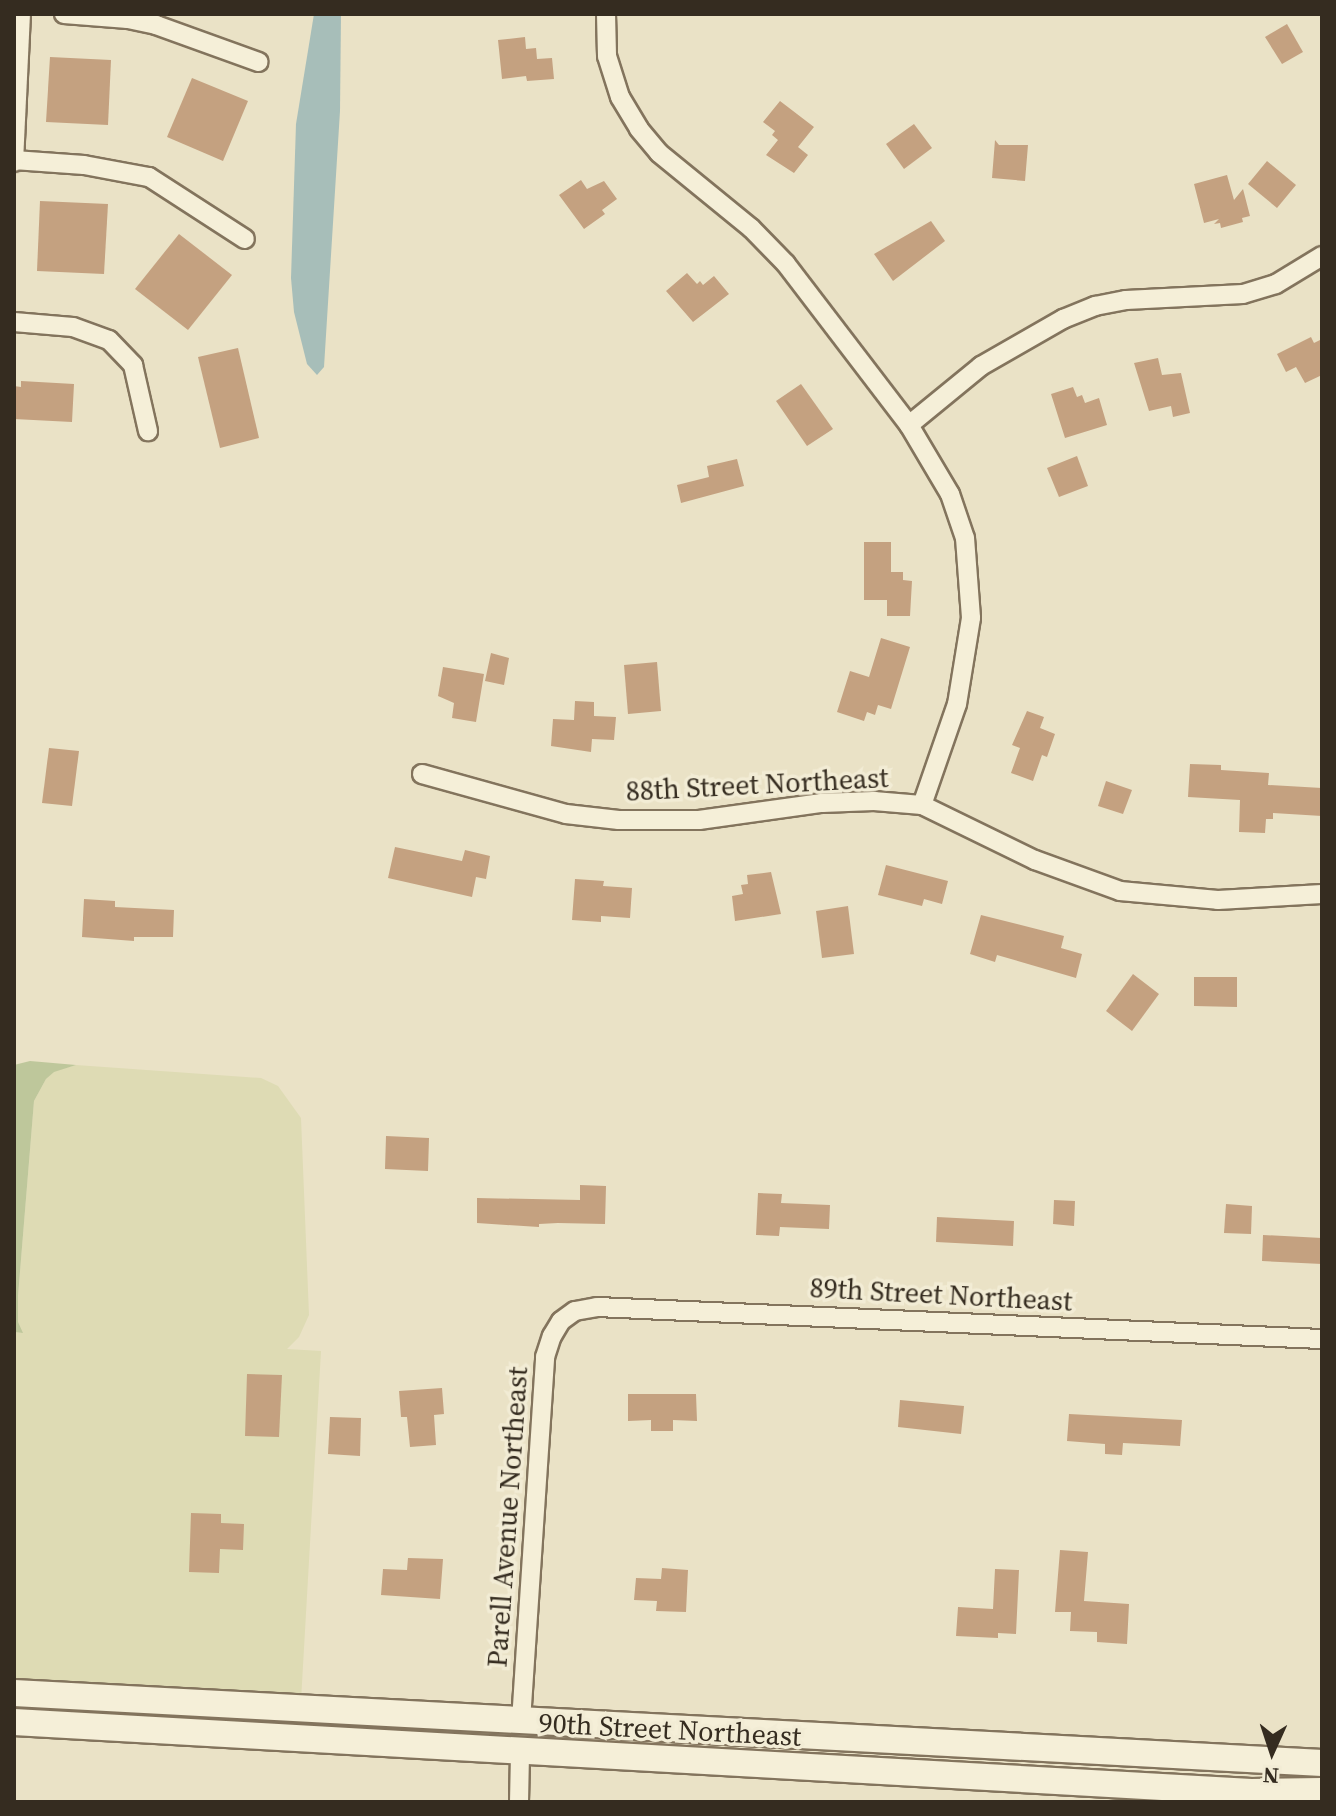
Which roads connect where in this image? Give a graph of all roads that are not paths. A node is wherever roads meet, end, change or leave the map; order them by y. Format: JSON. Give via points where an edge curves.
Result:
{"nodes":[{"id":1,"x":21,"y":14,"type":"edge"},
{"id":2,"x":64,"y":14,"type":"edge"},
{"id":3,"x":606,"y":14,"type":"edge"},
{"id":4,"x":259,"y":62,"type":"dead end"},
{"id":5,"x":14,"y":161,"type":"edge"},
{"id":6,"x":245,"y":239,"type":"dead end"},
{"id":7,"x":1322,"y":256,"type":"edge"},
{"id":8,"x":14,"y":322,"type":"edge"},
{"id":9,"x":909,"y":425,"type":"junction"},
{"id":10,"x":148,"y":431,"type":"dead end"},
{"id":11,"x":422,"y":774,"type":"dead end"},
{"id":12,"x":922,"y":805,"type":"junction"},
{"id":13,"x":1322,"y":894,"type":"edge"},
{"id":14,"x":561,"y":1321,"type":"joint"},
{"id":15,"x":1322,"y":1339,"type":"edge"},
{"id":16,"x":14,"y":1693,"type":"edge"},
{"id":17,"x":521,"y":1721,"type":"junction"},
{"id":18,"x":14,"y":1722,"type":"edge"},
{"id":19,"x":520,"y":1753,"type":"junction"},
{"id":20,"x":1322,"y":1763,"type":"edge"},
{"id":21,"x":1322,"y":1791,"type":"edge"},
{"id":22,"x":519,"y":1802,"type":"edge"}],
"edges":[{"from":1,"to":5,"type":"street"},
{"from":2,"to":4,"type":"street","via":[[156,25]]},
{"from":3,"to":9,"type":"street","via":[[607,56],[620,97],[639,129],[659,153],[745,222],[786,264]]},
{"from":5,"to":6,"type":"street","via":[[84,165],[149,177]]},
{"from":7,"to":9,"type":"street","via":[[1276,284],[1243,294],[1126,300],[1063,319],[981,366]]},
{"from":8,"to":10,"type":"street","via":[[73,327],[109,340],[133,365]]},
{"from":9,"to":12,"type":"street","via":[[950,494],[965,538],[970,580],[971,618],[957,704]]},
{"from":11,"to":12,"type":"street","name":"88th Street Northeast","via":[[566,814],[625,820],[699,820],[822,803]]},
{"from":12,"to":13,"type":"street","name":"88th Street Northeast","via":[[1035,860],[1120,891],[1218,900]]},
{"from":14,"to":15,"type":"street","name":"89th Street Northeast","via":[[575,1311],[597,1307]]},
{"from":14,"to":17,"type":"street","name":"Parell Avenue Northeast","via":[[545,1357]]},
{"from":16,"to":17,"type":"main road","name":"90th Street Northeast"},
{"from":17,"to":20,"type":"main road","name":"90th Street Northeast"},
{"from":18,"to":19,"type":"main road","name":"90th Street Northeast"},
{"from":19,"to":21,"type":"main road","name":"90th Street Northeast","via":[[1251,1792]]},
{"from":19,"to":22,"type":"street"}]}
